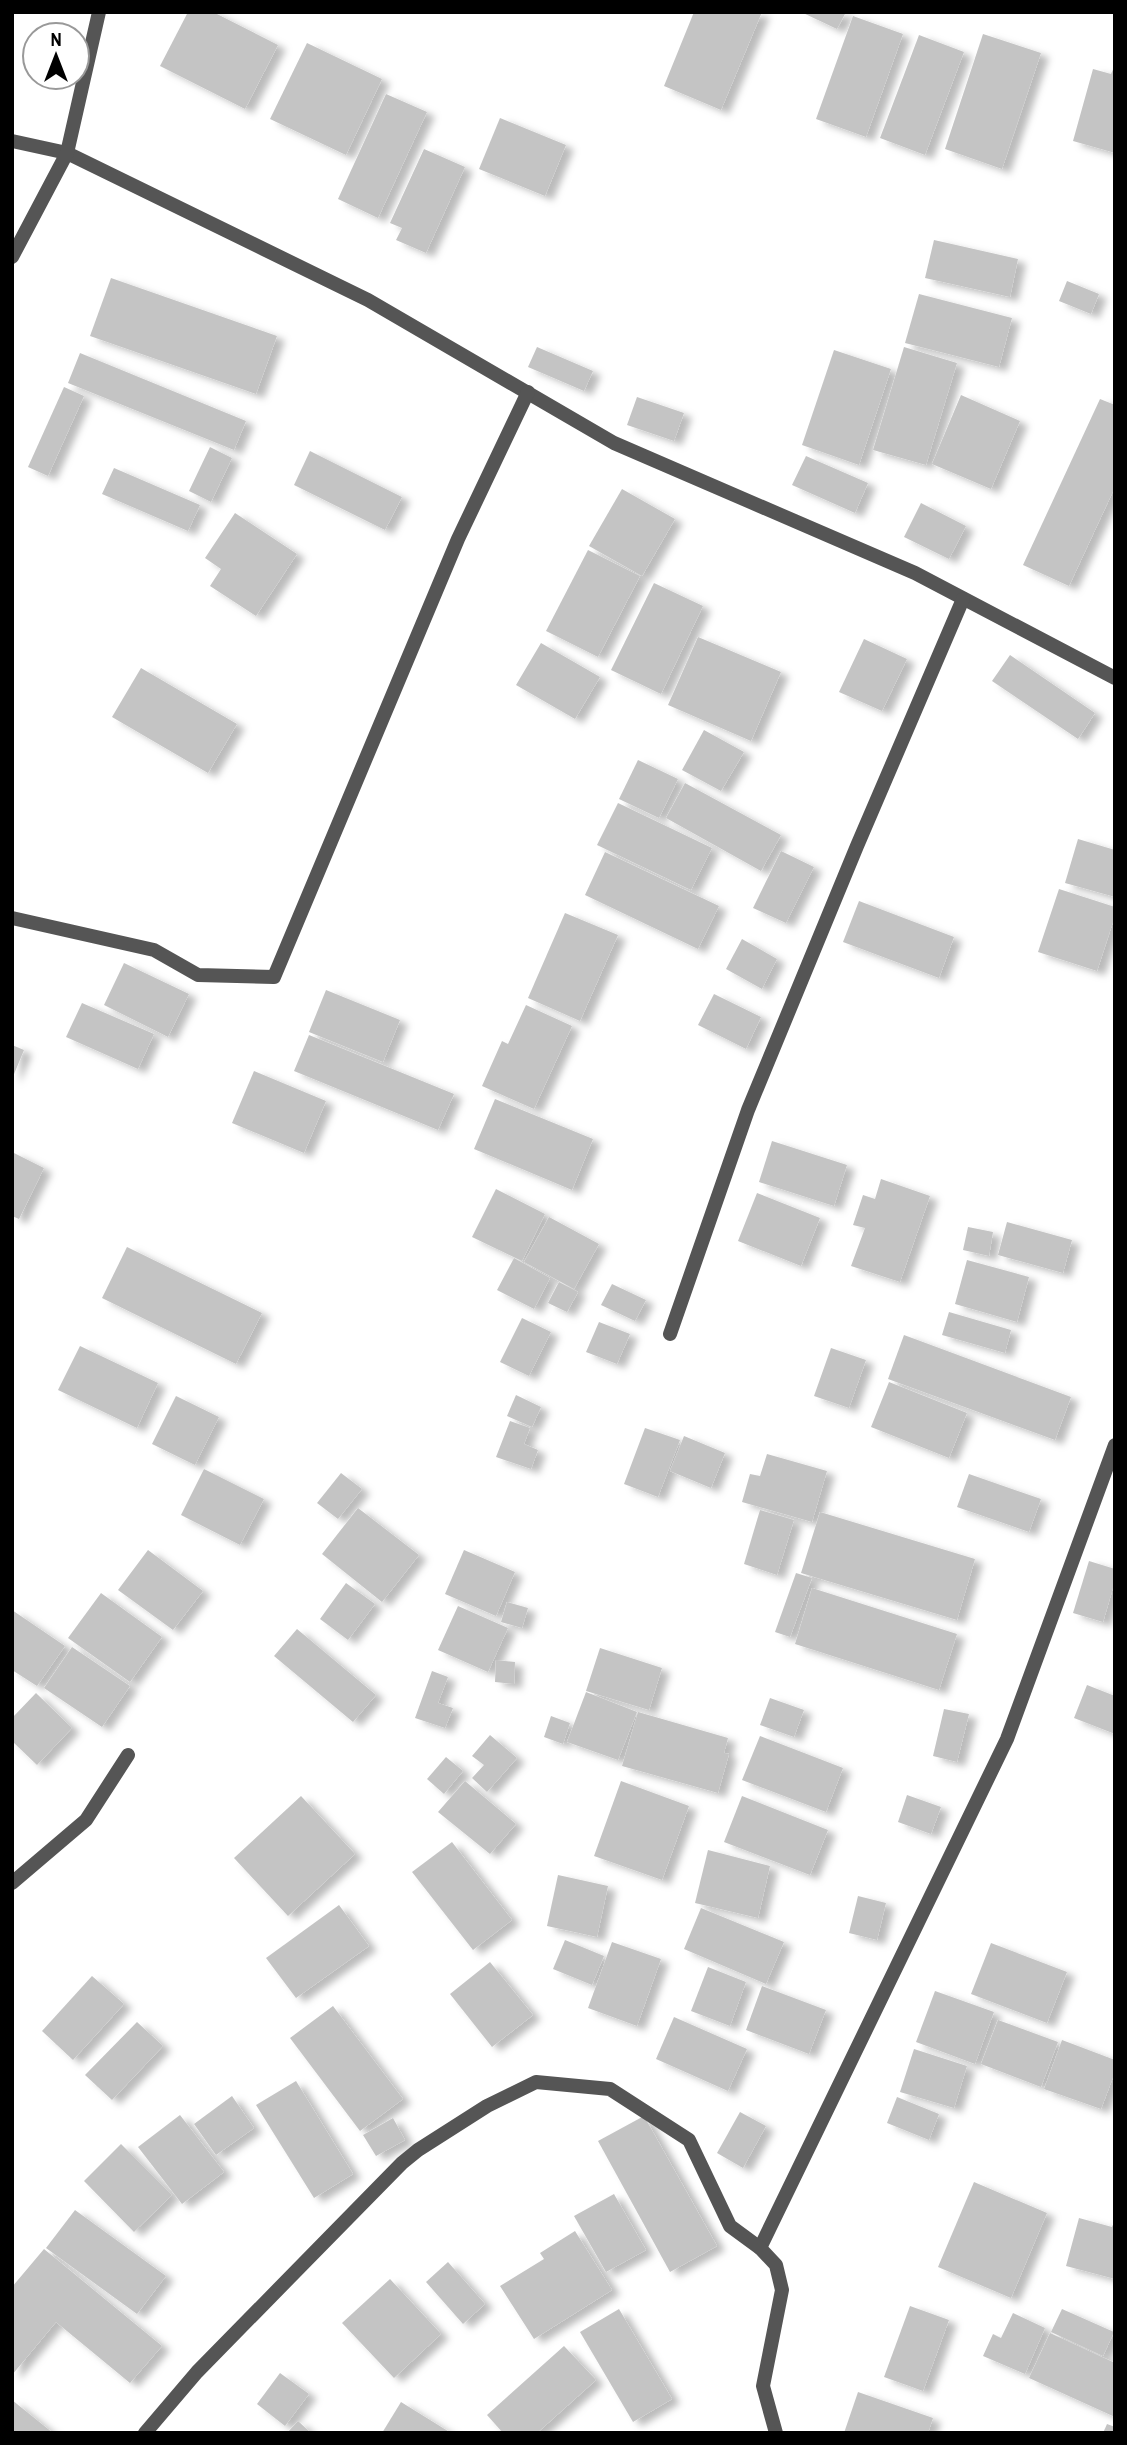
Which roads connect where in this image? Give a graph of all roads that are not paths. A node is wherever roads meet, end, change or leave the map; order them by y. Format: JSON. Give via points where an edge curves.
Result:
{"nodes":[{"id":1,"x":99,"y":12,"type":"edge"},
{"id":2,"x":12,"y":141,"type":"edge"},
{"id":3,"x":67,"y":153,"type":"junction"},
{"id":4,"x":12,"y":257,"type":"edge"},
{"id":5,"x":528,"y":392,"type":"junction"},
{"id":6,"x":963,"y":598,"type":"junction"},
{"id":7,"x":1115,"y":678,"type":"edge"},
{"id":8,"x":12,"y":918,"type":"edge"},
{"id":9,"x":670,"y":1334,"type":"dead end"},
{"id":10,"x":1115,"y":1445,"type":"edge"},
{"id":11,"x":128,"y":1755,"type":"dead end"},
{"id":12,"x":12,"y":1883,"type":"edge"},
{"id":13,"x":760,"y":2248,"type":"junction"},
{"id":14,"x":145,"y":2433,"type":"edge"},
{"id":15,"x":776,"y":2433,"type":"edge"}],
"edges":[{"from":1,"to":3,"type":"street"},
{"from":2,"to":3,"type":"street"},
{"from":3,"to":4,"type":"street"},
{"from":3,"to":5,"type":"street","via":[[368,300]]},
{"from":5,"to":6,"type":"street","via":[[614,443]]},
{"from":5,"to":8,"type":"street","via":[[458,539],[274,976],[198,975],[154,950]]},
{"from":6,"to":7,"type":"street"},
{"from":6,"to":9,"type":"street","via":[[748,1110]]},
{"from":10,"to":13,"type":"street","via":[[1007,1739]]},
{"from":11,"to":12,"type":"street","via":[[86,1821]]},
{"from":13,"to":14,"type":"street","via":[[730,2226],[689,2140],[610,2089],[536,2082],[487,2106],[402,2163],[197,2372]]},
{"from":13,"to":15,"type":"street","via":[[776,2265],[782,2290],[763,2386]]}]}
